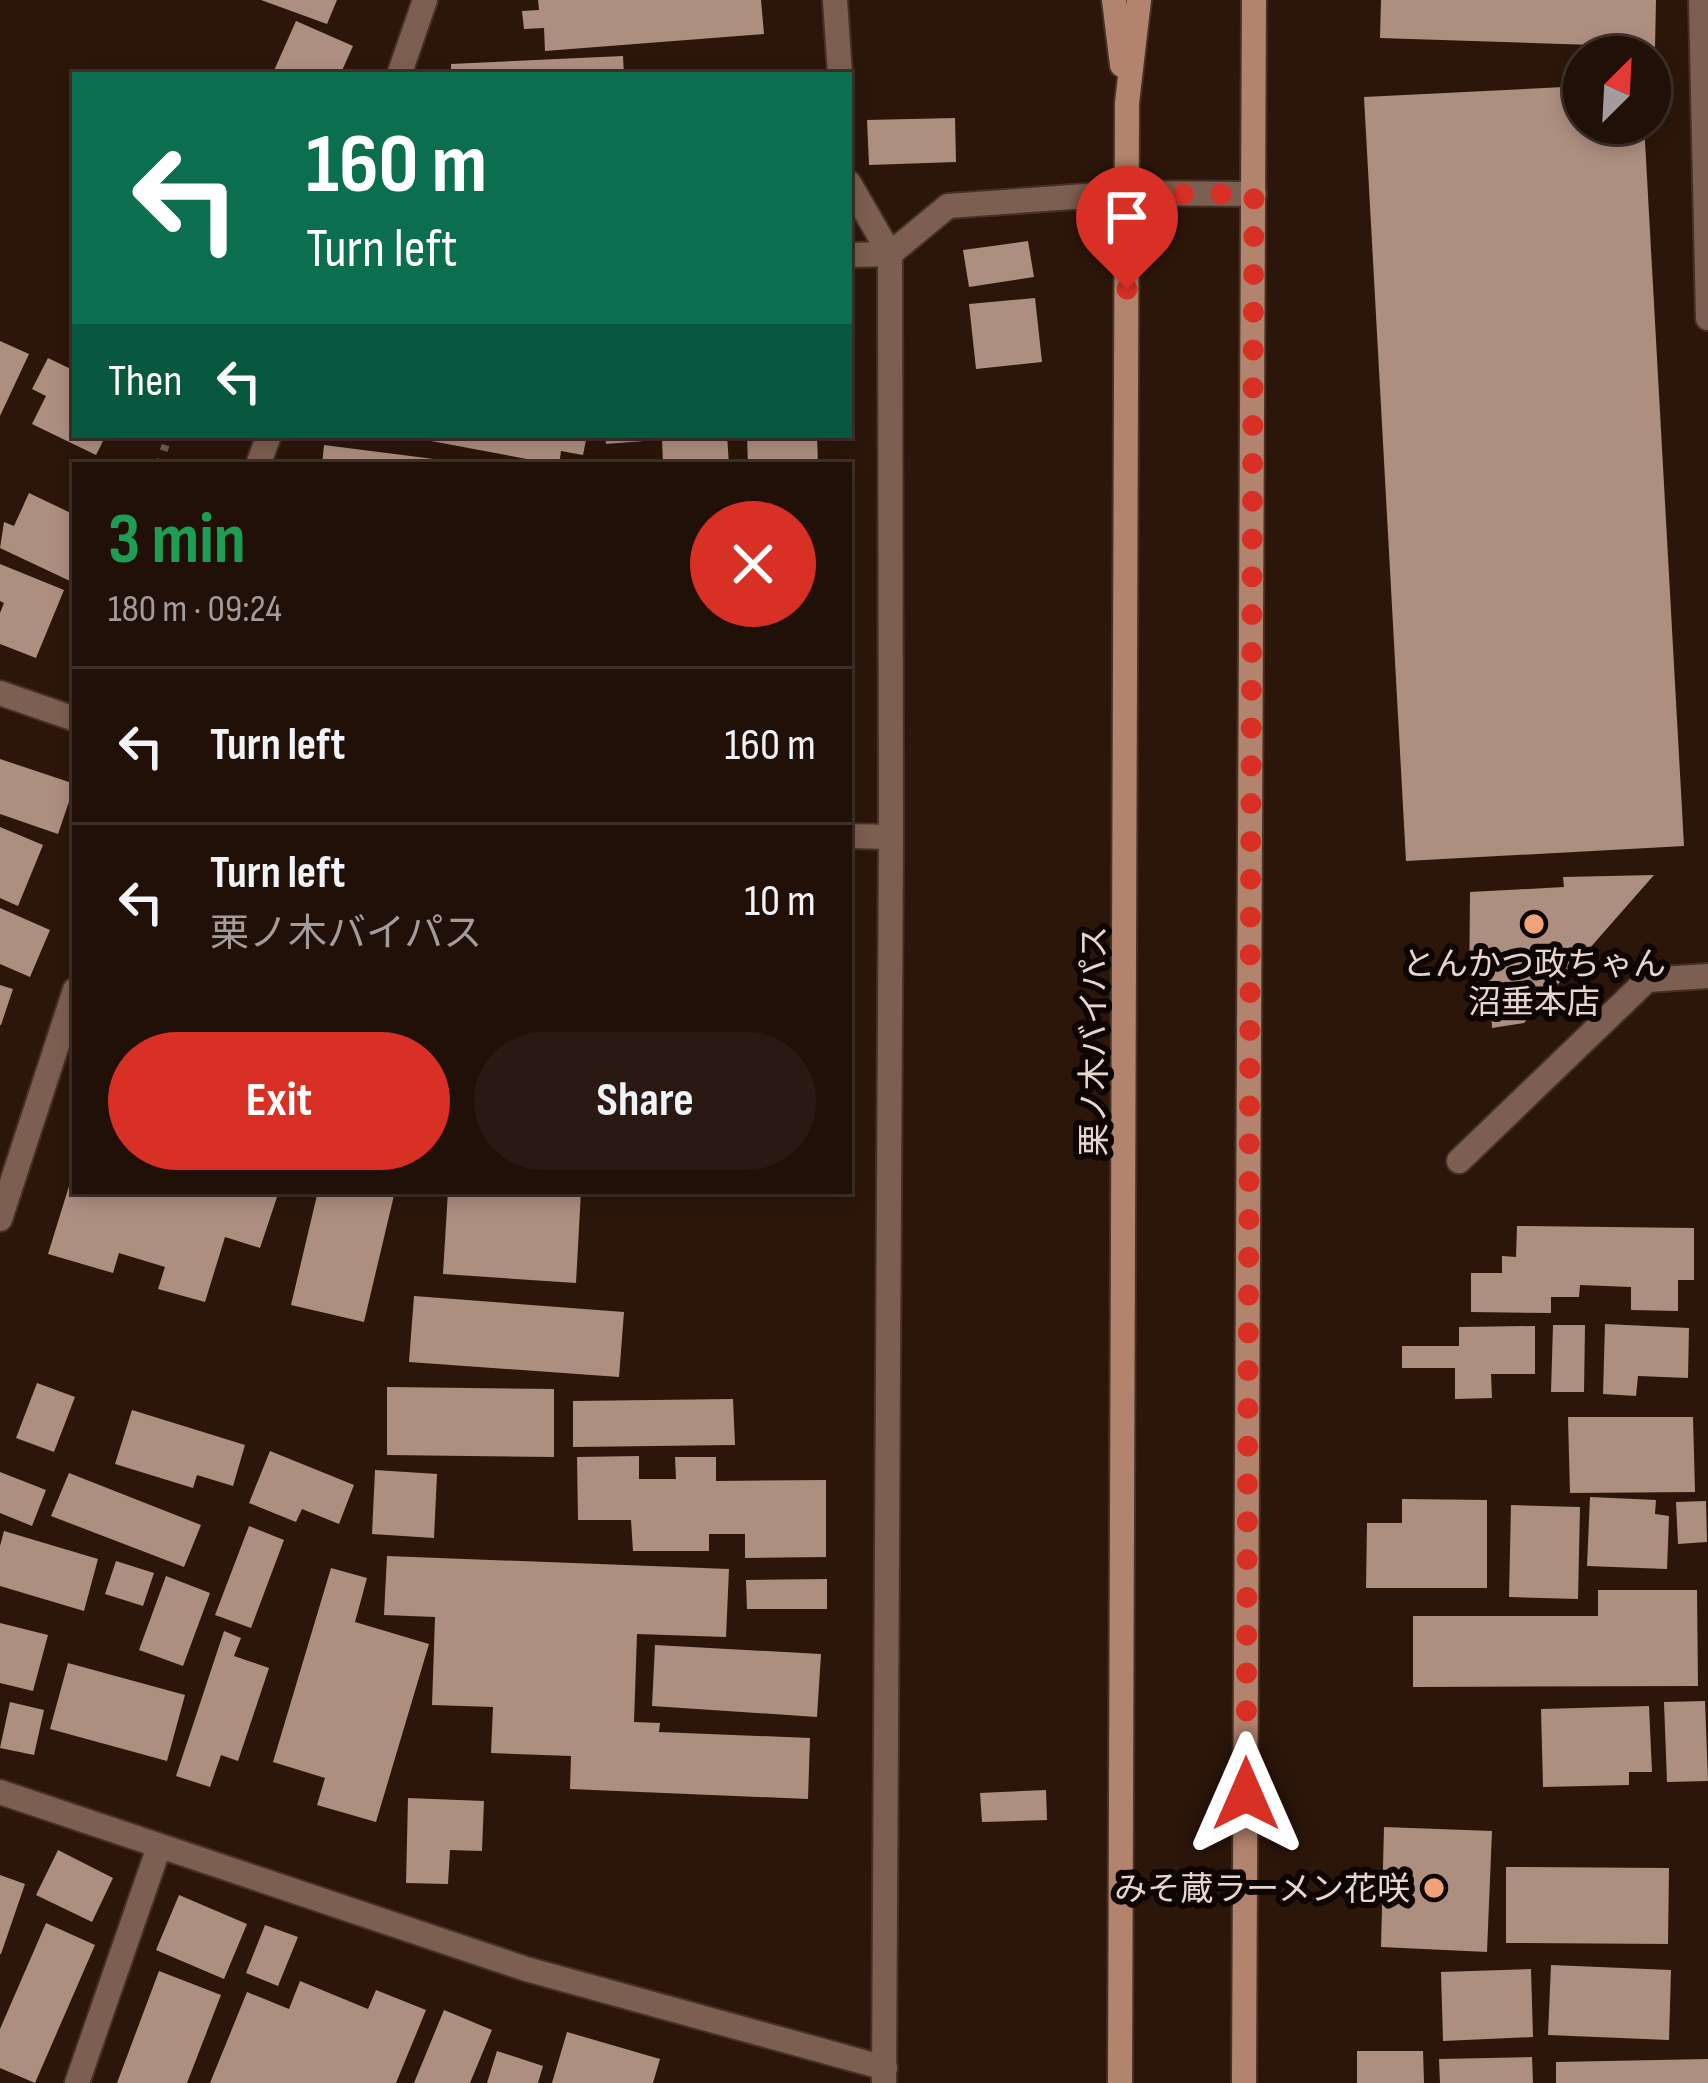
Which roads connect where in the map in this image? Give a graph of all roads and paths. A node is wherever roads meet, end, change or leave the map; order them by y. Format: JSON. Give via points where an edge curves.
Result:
{"nodes":[{"id":1,"x":425,"y":0,"type":"edge"},
{"id":2,"x":835,"y":0,"type":"edge"},
{"id":3,"x":1114,"y":0,"type":"edge"},
{"id":4,"x":1139,"y":0,"type":"edge"},
{"id":5,"x":1254,"y":0,"type":"edge"},
{"id":6,"x":1701,"y":0,"type":"edge"},
{"id":7,"x":400,"y":72,"type":"edge"},
{"id":8,"x":840,"y":72,"type":"edge"},
{"id":9,"x":1127,"y":103,"type":"junction"},
{"id":10,"x":1705,"y":153,"type":"edge"},
{"id":11,"x":852,"y":188,"type":"edge"},
{"id":12,"x":1127,"y":194,"type":"junction"},
{"id":13,"x":1254,"y":194,"type":"junction"},
{"id":14,"x":890,"y":254,"type":"junction"},
{"id":15,"x":852,"y":255,"type":"edge"},
{"id":16,"x":1708,"y":318,"type":"edge"},
{"id":17,"x":0,"y":693,"type":"edge"},
{"id":18,"x":72,"y":718,"type":"edge"},
{"id":19,"x":852,"y":836,"type":"edge"},
{"id":20,"x":891,"y":837,"type":"junction"},
{"id":21,"x":1708,"y":976,"type":"edge"},
{"id":22,"x":72,"y":999,"type":"edge"},
{"id":23,"x":1459,"y":1161,"type":"dead end"},
{"id":24,"x":0,"y":1219,"type":"edge"},
{"id":25,"x":0,"y":1792,"type":"edge"},
{"id":26,"x":159,"y":1847,"type":"junction"},
{"id":27,"x":884,"y":2075,"type":"edge"},
{"id":28,"x":77,"y":2083,"type":"edge"},
{"id":29,"x":1120,"y":2083,"type":"edge"},
{"id":30,"x":1244,"y":2083,"type":"edge"}],
"edges":[{"from":1,"to":7,"type":"street"},
{"from":2,"to":8,"type":"street"},
{"from":3,"to":9,"type":"main road"},
{"from":4,"to":9,"type":"main road","name":"栗ノ木バイパス"},
{"from":5,"to":13,"type":"main road"},
{"from":6,"to":10,"type":"street"},
{"from":9,"to":12,"type":"main road","name":"栗ノ木バイパス"},
{"from":10,"to":16,"type":"street"},
{"from":11,"to":14,"type":"street"},
{"from":12,"to":13,"type":"street"},
{"from":12,"to":14,"type":"street","via":[[948,206]]},
{"from":12,"to":29,"type":"main road","name":"栗ノ木バイパス"},
{"from":13,"to":30,"type":"main road"},
{"from":14,"to":15,"type":"street"},
{"from":14,"to":20,"type":"street"},
{"from":17,"to":18,"type":"street"},
{"from":19,"to":20,"type":"street"},
{"from":20,"to":27,"type":"street"},
{"from":21,"to":23,"type":"street","via":[[1647,980]]},
{"from":22,"to":24,"type":"street"},
{"from":25,"to":26,"type":"street"},
{"from":26,"to":27,"type":"street","via":[[526,1969]]},
{"from":26,"to":28,"type":"street"}]}
